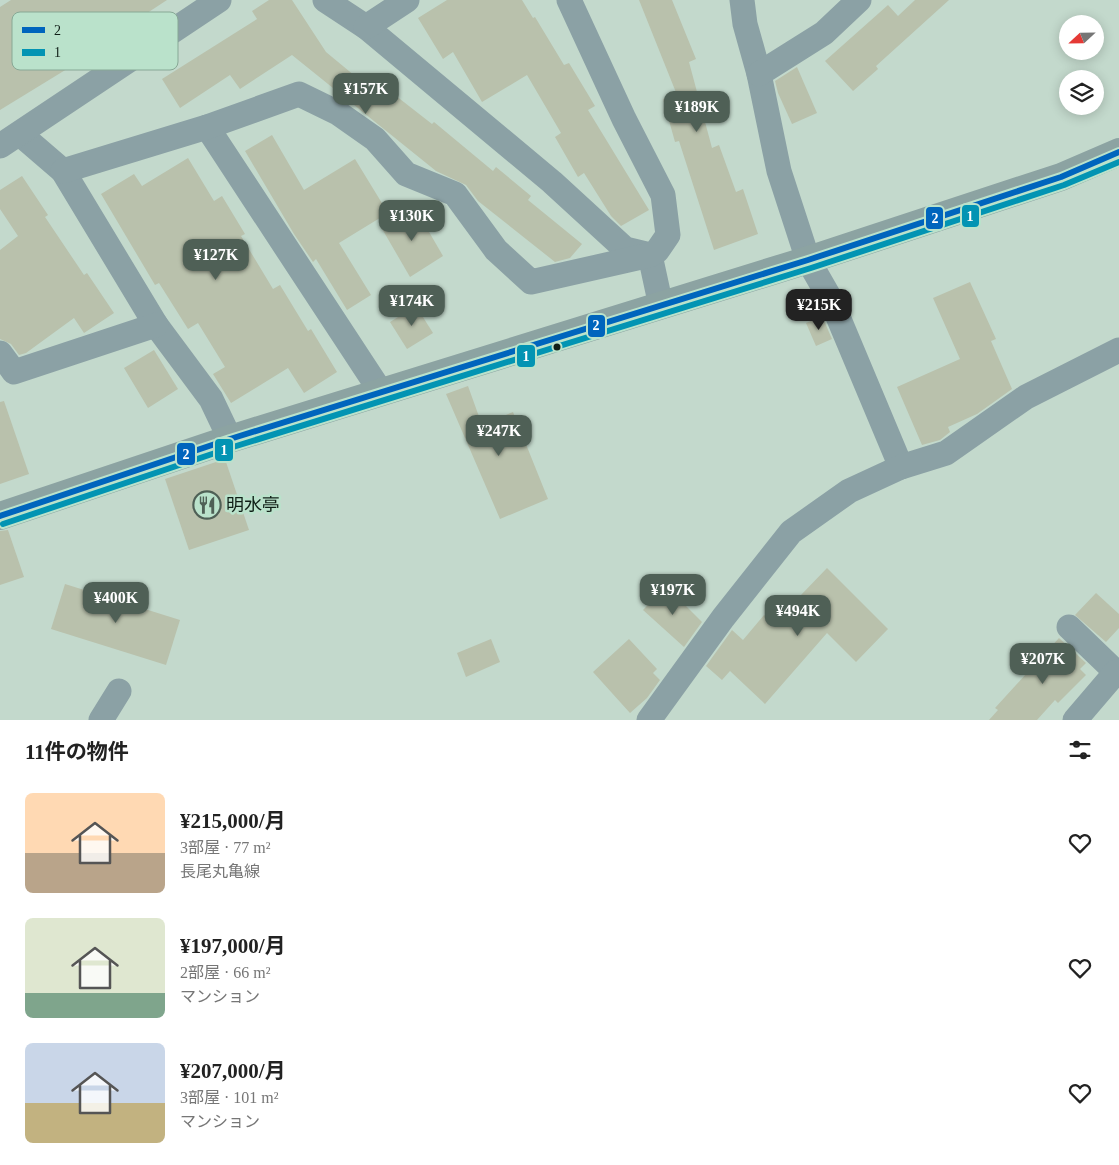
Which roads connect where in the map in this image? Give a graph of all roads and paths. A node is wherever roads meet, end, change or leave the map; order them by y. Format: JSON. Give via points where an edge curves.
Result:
{"nodes":[{"id":1,"x":218,"y":0,"type":"edge"},
{"id":2,"x":325,"y":0,"type":"edge"},
{"id":3,"x":407,"y":0,"type":"edge"},
{"id":4,"x":569,"y":0,"type":"edge"},
{"id":5,"x":742,"y":0,"type":"edge"},
{"id":6,"x":859,"y":0,"type":"edge"},
{"id":7,"x":178,"y":27,"type":"edge"},
{"id":8,"x":366,"y":27,"type":"junction"},
{"id":9,"x":114,"y":70,"type":"edge"},
{"id":10,"x":759,"y":74,"type":"junction"},
{"id":11,"x":206,"y":127,"type":"junction"},
{"id":12,"x":10,"y":140,"type":"edge"},
{"id":13,"x":1119,"y":152,"type":"edge"},
{"id":14,"x":64,"y":171,"type":"junction"},
{"id":15,"x":650,"y":255,"type":"junction"},
{"id":16,"x":808,"y":260,"type":"junction"},
{"id":17,"x":661,"y":306,"type":"junction"},
{"id":18,"x":156,"y":325,"type":"junction"},
{"id":19,"x":1119,"y":350,"type":"edge"},
{"id":20,"x":0,"y":352,"type":"edge"},
{"id":21,"x":381,"y":392,"type":"junction"},
{"id":22,"x":230,"y":439,"type":"junction"},
{"id":23,"x":901,"y":467,"type":"junction"},
{"id":24,"x":0,"y":516,"type":"edge"},
{"id":25,"x":1068,"y":627,"type":"dead end"},
{"id":26,"x":1118,"y":673,"type":"edge"},
{"id":27,"x":119,"y":691,"type":"dead end"},
{"id":28,"x":101,"y":720,"type":"edge"},
{"id":29,"x":649,"y":720,"type":"edge"},
{"id":30,"x":1076,"y":720,"type":"edge"}],
"edges":[{"from":1,"to":7,"type":"street"},
{"from":2,"to":8,"type":"street"},
{"from":3,"to":8,"type":"street"},
{"from":4,"to":15,"type":"street","via":[[663,195],[668,235],[657,252]]},
{"from":5,"to":10,"type":"street"},
{"from":6,"to":10,"type":"street","via":[[824,33]]},
{"from":8,"to":15,"type":"street","via":[[552,182],[625,249]]},
{"from":9,"to":12,"type":"street"},
{"from":10,"to":16,"type":"street","via":[[779,171]]},
{"from":11,"to":14,"type":"street"},
{"from":11,"to":15,"type":"street","via":[[299,94],[338,113],[375,139],[406,174],[455,194],[496,250],[531,282]]},
{"from":11,"to":21,"type":"street"},
{"from":12,"to":14,"type":"street"},
{"from":13,"to":16,"type":"main road","via":[[1061,176]]},
{"from":14,"to":18,"type":"street"},
{"from":15,"to":17,"type":"street"},
{"from":16,"to":17,"type":"main road"},
{"from":16,"to":23,"type":"street","via":[[831,300]]},
{"from":17,"to":21,"type":"main road"},
{"from":18,"to":20,"type":"street","via":[[14,372]]},
{"from":18,"to":22,"type":"street","via":[[211,399]]},
{"from":19,"to":23,"type":"street","via":[[1026,397],[946,453]]},
{"from":21,"to":22,"type":"main road"},
{"from":22,"to":24,"type":"main road"},
{"from":23,"to":29,"type":"street","via":[[849,491],[792,532]]},
{"from":25,"to":26,"type":"street"},
{"from":26,"to":30,"type":"street"},
{"from":27,"to":28,"type":"street"}]}
